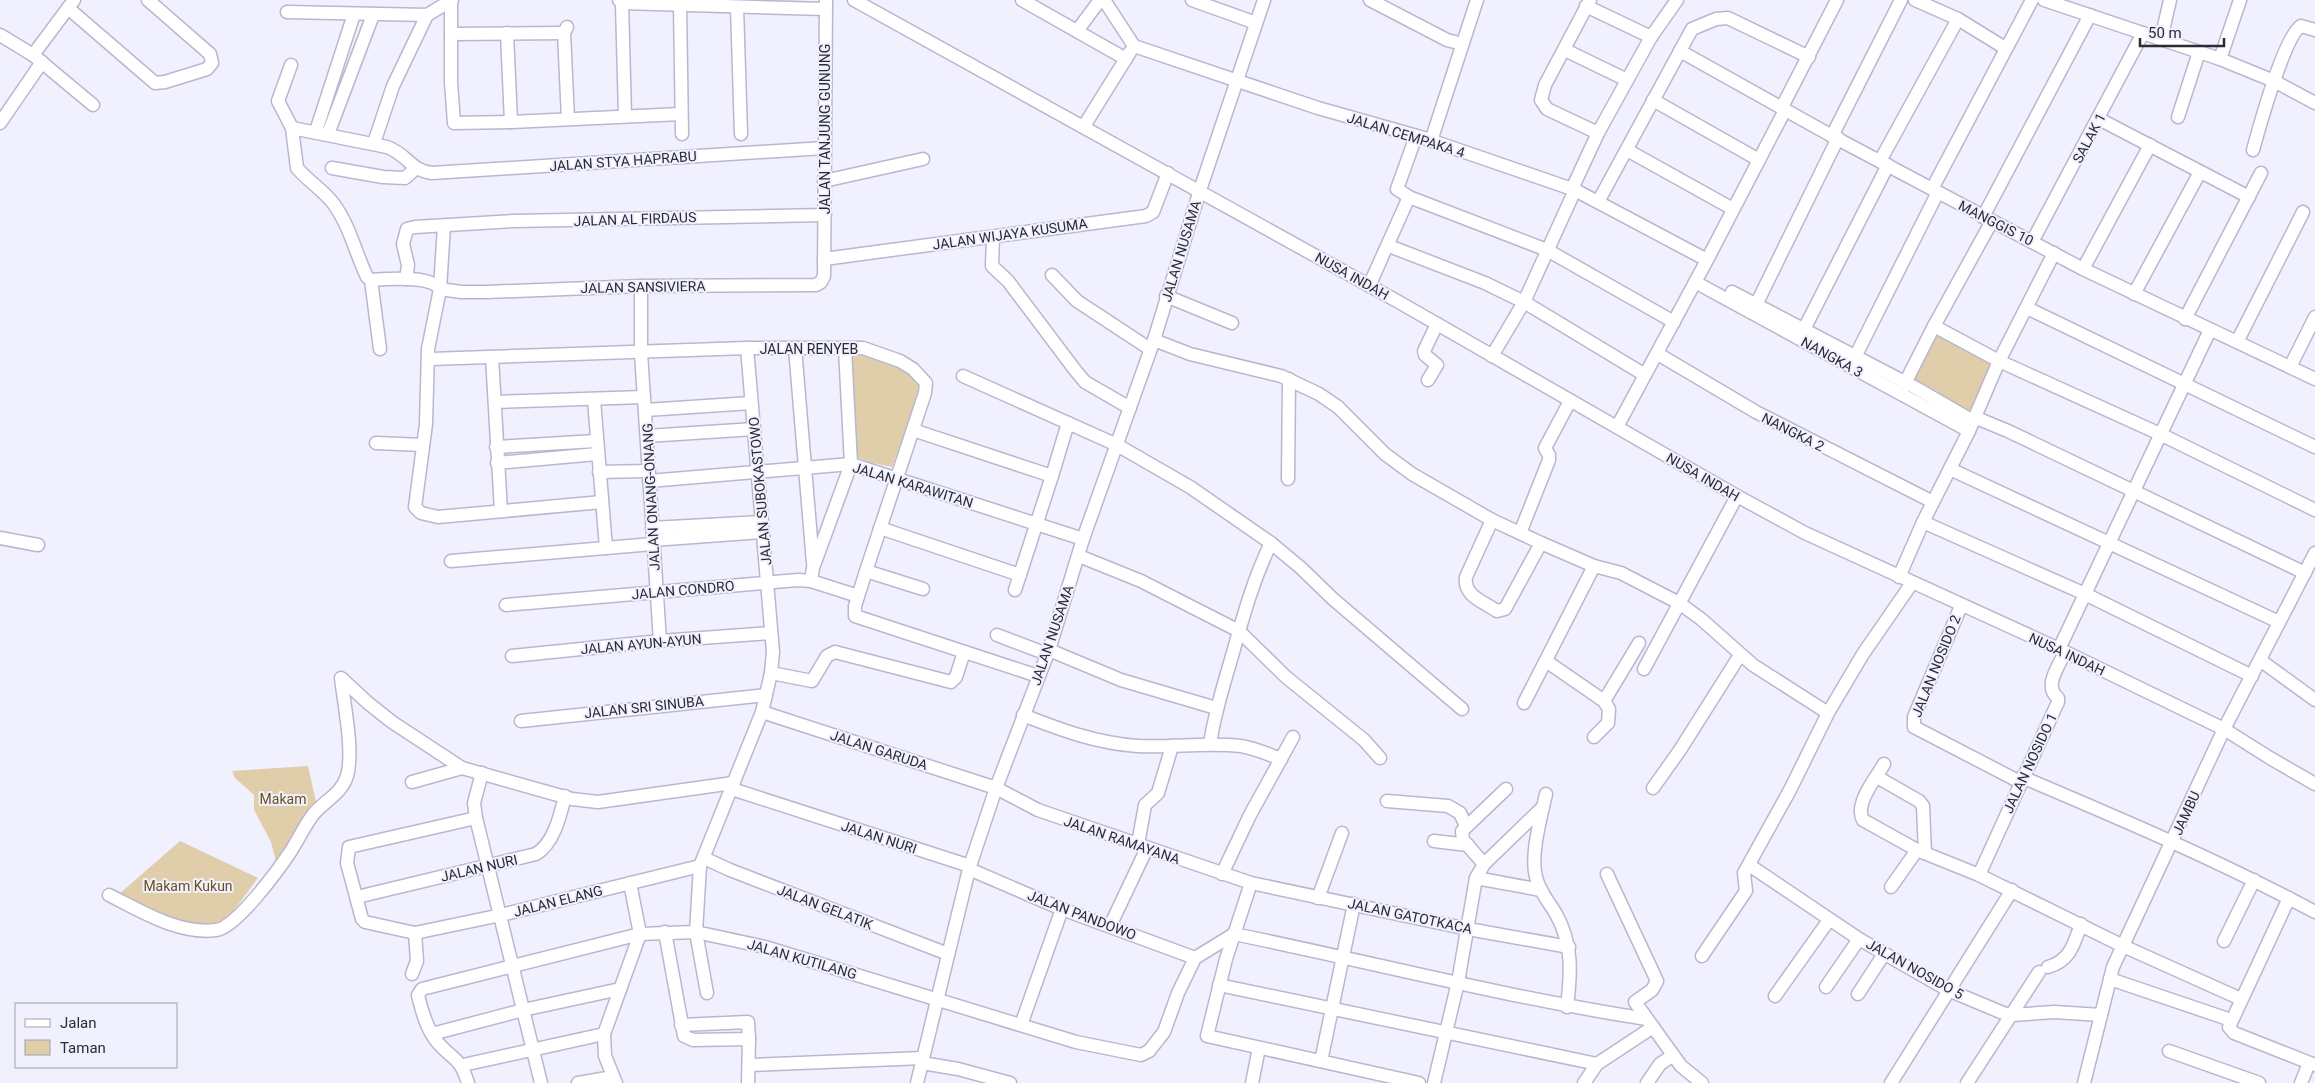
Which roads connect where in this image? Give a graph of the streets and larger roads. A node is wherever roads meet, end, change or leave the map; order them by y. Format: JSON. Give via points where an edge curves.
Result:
{"nodes":[{"id":1,"x":148,"y":0,"type":"edge"},
{"id":2,"x":854,"y":0,"type":"edge"},
{"id":3,"x":1022,"y":0,"type":"edge"},
{"id":4,"x":1100,"y":0,"type":"edge"},
{"id":5,"x":1104,"y":0,"type":"edge"},
{"id":6,"x":1192,"y":0,"type":"edge"},
{"id":7,"x":1264,"y":0,"type":"edge"},
{"id":8,"x":1370,"y":0,"type":"edge"},
{"id":9,"x":1477,"y":0,"type":"edge"},
{"id":10,"x":1677,"y":0,"type":"edge"},
{"id":11,"x":1837,"y":0,"type":"edge"},
{"id":12,"x":1901,"y":0,"type":"edge"},
{"id":13,"x":1915,"y":0,"type":"edge"},
{"id":14,"x":2032,"y":0,"type":"edge"},
{"id":15,"x":2044,"y":0,"type":"edge"},
{"id":16,"x":2170,"y":0,"type":"edge"},
{"id":17,"x":2240,"y":0,"type":"edge"},
{"id":18,"x":451,"y":1,"type":"edge"},
{"id":19,"x":620,"y":1,"type":"edge"},
{"id":20,"x":1588,"y":3,"type":"edge"},
{"id":21,"x":2064,"y":3,"type":"edge"},
{"id":22,"x":71,"y":4,"type":"edge"},
{"id":23,"x":825,"y":4,"type":"edge"},
{"id":24,"x":680,"y":5,"type":"junction"},
{"id":25,"x":737,"y":7,"type":"junction"},
{"id":26,"x":287,"y":12,"type":"dead end"},
{"id":27,"x":354,"y":14,"type":"junction"},
{"id":28,"x":373,"y":15,"type":"junction"},
{"id":29,"x":427,"y":15,"type":"junction"},
{"id":30,"x":2090,"y":15,"type":"junction"},
{"id":31,"x":1958,"y":20,"type":"junction"},
{"id":32,"x":1256,"y":24,"type":"junction"},
{"id":33,"x":2315,"y":30,"type":"edge"},
{"id":34,"x":1077,"y":31,"type":"junction"},
{"id":35,"x":507,"y":33,"type":"junction"},
{"id":36,"x":2143,"y":33,"type":"junction"},
{"id":37,"x":451,"y":34,"type":"junction"},
{"id":38,"x":0,"y":35,"type":"edge"},
{"id":39,"x":1651,"y":37,"type":"junction"},
{"id":40,"x":2161,"y":39,"type":"junction"},
{"id":41,"x":1462,"y":44,"type":"junction"},
{"id":42,"x":1134,"y":46,"type":"junction"},
{"id":43,"x":2005,"y":48,"type":"junction"},
{"id":44,"x":1565,"y":50,"type":"junction"},
{"id":45,"x":1680,"y":51,"type":"junction"},
{"id":46,"x":2199,"y":52,"type":"junction"},
{"id":47,"x":1810,"y":57,"type":"junction"},
{"id":48,"x":37,"y":58,"type":"junction"},
{"id":49,"x":1126,"y":58,"type":"junction"},
{"id":50,"x":2220,"y":59,"type":"junction"},
{"id":51,"x":291,"y":65,"type":"dead end"},
{"id":52,"x":1626,"y":80,"type":"junction"},
{"id":53,"x":2274,"y":80,"type":"junction"},
{"id":54,"x":1237,"y":82,"type":"junction"},
{"id":55,"x":1653,"y":100,"type":"junction"},
{"id":56,"x":2315,"y":103,"type":"edge"},
{"id":57,"x":93,"y":104,"type":"dead end"},
{"id":58,"x":1784,"y":108,"type":"junction"},
{"id":59,"x":681,"y":114,"type":"junction"},
{"id":60,"x":625,"y":116,"type":"junction"},
{"id":61,"x":2178,"y":117,"type":"dead end"},
{"id":62,"x":568,"y":119,"type":"junction"},
{"id":63,"x":2099,"y":119,"type":"junction"},
{"id":64,"x":511,"y":122,"type":"junction"},
{"id":65,"x":0,"y":123,"type":"edge"},
{"id":66,"x":1084,"y":126,"type":"junction"},
{"id":67,"x":292,"y":128,"type":"junction"},
{"id":68,"x":322,"y":133,"type":"junction"},
{"id":69,"x":1598,"y":133,"type":"junction"},
{"id":70,"x":682,"y":134,"type":"dead end"},
{"id":71,"x":741,"y":134,"type":"dead end"},
{"id":72,"x":1416,"y":136,"type":"junction"},
{"id":73,"x":1835,"y":137,"type":"junction"},
{"id":74,"x":1431,"y":141,"type":"junction"},
{"id":75,"x":374,"y":143,"type":"junction"},
{"id":76,"x":2150,"y":145,"type":"junction"},
{"id":77,"x":824,"y":148,"type":"junction"},
{"id":78,"x":1627,"y":150,"type":"junction"},
{"id":79,"x":2252,"y":150,"type":"dead end"},
{"id":80,"x":923,"y":159,"type":"dead end"},
{"id":81,"x":1760,"y":160,"type":"junction"},
{"id":82,"x":1884,"y":163,"type":"junction"},
{"id":83,"x":332,"y":168,"type":"dead end"},
{"id":84,"x":419,"y":171,"type":"junction"},
{"id":85,"x":2200,"y":172,"type":"junction"},
{"id":86,"x":1168,"y":173,"type":"junction"},
{"id":87,"x":2261,"y":173,"type":"dead end"},
{"id":88,"x":824,"y":181,"type":"junction"},
{"id":89,"x":1200,"y":190,"type":"junction"},
{"id":90,"x":1574,"y":190,"type":"junction"},
{"id":91,"x":1935,"y":191,"type":"junction"},
{"id":92,"x":1409,"y":197,"type":"junction"},
{"id":93,"x":2249,"y":197,"type":"junction"},
{"id":94,"x":1598,"y":202,"type":"junction"},
{"id":95,"x":1733,"y":209,"type":"junction"},
{"id":96,"x":2303,"y":212,"type":"dead end"},
{"id":97,"x":825,"y":215,"type":"junction"},
{"id":98,"x":1988,"y":219,"type":"junction"},
{"id":99,"x":444,"y":226,"type":"junction"},
{"id":100,"x":993,"y":237,"type":"junction"},
{"id":101,"x":2032,"y":242,"type":"junction"},
{"id":102,"x":1388,"y":246,"type":"junction"},
{"id":103,"x":1547,"y":250,"type":"junction"},
{"id":104,"x":2054,"y":253,"type":"junction"},
{"id":105,"x":824,"y":259,"type":"junction"},
{"id":106,"x":1707,"y":260,"type":"junction"},
{"id":107,"x":2083,"y":269,"type":"junction"},
{"id":108,"x":1052,"y":275,"type":"dead end"},
{"id":109,"x":406,"y":279,"type":"junction"},
{"id":110,"x":1697,"y":279,"type":"junction"},
{"id":111,"x":371,"y":280,"type":"junction"},
{"id":112,"x":641,"y":286,"type":"junction"},
{"id":113,"x":1368,"y":286,"type":"junction"},
{"id":114,"x":440,"y":288,"type":"junction"},
{"id":115,"x":2134,"y":294,"type":"junction"},
{"id":116,"x":1166,"y":296,"type":"junction"},
{"id":117,"x":1524,"y":302,"type":"junction"},
{"id":118,"x":2027,"y":308,"type":"junction"},
{"id":119,"x":1754,"y":309,"type":"junction"},
{"id":120,"x":2315,"y":317,"type":"edge"},
{"id":121,"x":2185,"y":319,"type":"junction"},
{"id":122,"x":1674,"y":322,"type":"junction"},
{"id":123,"x":1232,"y":323,"type":"dead end"},
{"id":124,"x":1437,"y":324,"type":"junction"},
{"id":125,"x":1934,"y":326,"type":"junction"},
{"id":126,"x":2210,"y":330,"type":"junction"},
{"id":127,"x":1802,"y":334,"type":"junction"},
{"id":128,"x":2237,"y":342,"type":"junction"},
{"id":129,"x":1152,"y":345,"type":"junction"},
{"id":130,"x":747,"y":348,"type":"junction"},
{"id":131,"x":795,"y":348,"type":"junction"},
{"id":132,"x":380,"y":349,"type":"dead end"},
{"id":133,"x":845,"y":349,"type":"junction"},
{"id":134,"x":641,"y":353,"type":"junction"},
{"id":135,"x":1658,"y":354,"type":"junction"},
{"id":136,"x":1492,"y":356,"type":"junction"},
{"id":137,"x":492,"y":357,"type":"junction"},
{"id":138,"x":1855,"y":357,"type":"junction"},
{"id":139,"x":431,"y":359,"type":"dead end"},
{"id":140,"x":1999,"y":361,"type":"junction"},
{"id":141,"x":2290,"y":367,"type":"junction"},
{"id":142,"x":1645,"y":375,"type":"junction"},
{"id":143,"x":963,"y":376,"type":"dead end"},
{"id":144,"x":1289,"y":379,"type":"junction"},
{"id":145,"x":2315,"y":379,"type":"edge"},
{"id":146,"x":1428,"y":380,"type":"dead end"},
{"id":147,"x":2185,"y":384,"type":"junction"},
{"id":148,"x":1902,"y":388,"type":"junction"},
{"id":149,"x":594,"y":400,"type":"junction"},
{"id":150,"x":1570,"y":401,"type":"junction"},
{"id":151,"x":495,"y":402,"type":"junction"},
{"id":152,"x":751,"y":403,"type":"junction"},
{"id":153,"x":645,"y":404,"type":"junction"},
{"id":154,"x":1130,"y":408,"type":"junction"},
{"id":155,"x":1068,"y":423,"type":"junction"},
{"id":156,"x":1972,"y":423,"type":"junction"},
{"id":157,"x":1617,"y":427,"type":"junction"},
{"id":158,"x":754,"y":429,"type":"junction"},
{"id":159,"x":913,"y":430,"type":"junction"},
{"id":160,"x":2160,"y":434,"type":"junction"},
{"id":161,"x":647,"y":436,"type":"junction"},
{"id":162,"x":596,"y":441,"type":"junction"},
{"id":163,"x":376,"y":443,"type":"dead end"},
{"id":164,"x":423,"y":445,"type":"junction"},
{"id":165,"x":1117,"y":445,"type":"junction"},
{"id":166,"x":496,"y":447,"type":"junction"},
{"id":167,"x":2315,"y":447,"type":"edge"},
{"id":168,"x":597,"y":454,"type":"junction"},
{"id":169,"x":497,"y":462,"type":"junction"},
{"id":170,"x":851,"y":464,"type":"junction"},
{"id":171,"x":806,"y":469,"type":"junction"},
{"id":172,"x":1950,"y":469,"type":"junction"},
{"id":173,"x":599,"y":472,"type":"junction"},
{"id":174,"x":757,"y":472,"type":"junction"},
{"id":175,"x":648,"y":476,"type":"junction"},
{"id":176,"x":1052,"y":476,"type":"junction"},
{"id":177,"x":896,"y":479,"type":"junction"},
{"id":178,"x":1288,"y":479,"type":"dead end"},
{"id":179,"x":2134,"y":490,"type":"junction"},
{"id":180,"x":1736,"y":496,"type":"junction"},
{"id":181,"x":602,"y":502,"type":"junction"},
{"id":182,"x":1933,"y":502,"type":"junction"},
{"id":183,"x":2315,"y":510,"type":"edge"},
{"id":184,"x":501,"y":511,"type":"junction"},
{"id":185,"x":1492,"y":520,"type":"junction"},
{"id":186,"x":1923,"y":522,"type":"junction"},
{"id":187,"x":1036,"y":525,"type":"junction"},
{"id":188,"x":762,"y":527,"type":"junction"},
{"id":189,"x":880,"y":528,"type":"junction"},
{"id":190,"x":1520,"y":533,"type":"junction"},
{"id":191,"x":0,"y":538,"type":"edge"},
{"id":192,"x":653,"y":538,"type":"junction"},
{"id":193,"x":1083,"y":539,"type":"junction"},
{"id":194,"x":1541,"y":543,"type":"junction"},
{"id":195,"x":2110,"y":543,"type":"junction"},
{"id":196,"x":1271,"y":544,"type":"junction"},
{"id":197,"x":38,"y":545,"type":"dead end"},
{"id":198,"x":606,"y":548,"type":"junction"},
{"id":199,"x":2315,"y":553,"type":"edge"},
{"id":200,"x":1079,"y":556,"type":"junction"},
{"id":201,"x":451,"y":561,"type":"dead end"},
{"id":202,"x":1594,"y":566,"type":"junction"},
{"id":203,"x":866,"y":571,"type":"junction"},
{"id":204,"x":2305,"y":572,"type":"junction"},
{"id":205,"x":812,"y":574,"type":"junction"},
{"id":206,"x":1020,"y":575,"type":"junction"},
{"id":207,"x":1899,"y":577,"type":"junction"},
{"id":208,"x":769,"y":582,"type":"junction"},
{"id":209,"x":1912,"y":583,"type":"junction"},
{"id":210,"x":923,"y":589,"type":"dead end"},
{"id":211,"x":1015,"y":590,"type":"dead end"},
{"id":212,"x":656,"y":592,"type":"junction"},
{"id":213,"x":2085,"y":594,"type":"junction"},
{"id":214,"x":858,"y":596,"type":"junction"},
{"id":215,"x":1679,"y":603,"type":"junction"},
{"id":216,"x":506,"y":605,"type":"dead end"},
{"id":217,"x":1961,"y":606,"type":"junction"},
{"id":218,"x":2279,"y":622,"type":"junction"},
{"id":219,"x":1239,"y":631,"type":"junction"},
{"id":220,"x":771,"y":633,"type":"junction"},
{"id":221,"x":997,"y":635,"type":"dead end"},
{"id":222,"x":660,"y":640,"type":"junction"},
{"id":223,"x":1639,"y":643,"type":"dead end"},
{"id":224,"x":2062,"y":651,"type":"junction"},
{"id":225,"x":964,"y":652,"type":"junction"},
{"id":226,"x":1048,"y":652,"type":"junction"},
{"id":227,"x":1740,"y":655,"type":"junction"},
{"id":228,"x":512,"y":656,"type":"dead end"},
{"id":229,"x":2260,"y":660,"type":"junction"},
{"id":230,"x":1546,"y":661,"type":"junction"},
{"id":231,"x":1644,"y":669,"type":"dead end"},
{"id":232,"x":771,"y":673,"type":"junction"},
{"id":233,"x":1038,"y":676,"type":"junction"},
{"id":234,"x":2252,"y":676,"type":"junction"},
{"id":235,"x":766,"y":695,"type":"junction"},
{"id":236,"x":2315,"y":700,"type":"edge"},
{"id":237,"x":1604,"y":701,"type":"junction"},
{"id":238,"x":1524,"y":703,"type":"dead end"},
{"id":239,"x":1216,"y":708,"type":"junction"},
{"id":240,"x":1462,"y":709,"type":"dead end"},
{"id":241,"x":762,"y":712,"type":"junction"},
{"id":242,"x":1828,"y":713,"type":"junction"},
{"id":243,"x":1023,"y":715,"type":"junction"},
{"id":244,"x":521,"y":721,"type":"dead end"},
{"id":245,"x":2224,"y":730,"type":"junction"},
{"id":246,"x":1293,"y":736,"type":"dead end"},
{"id":247,"x":1594,"y":737,"type":"dead end"},
{"id":248,"x":1210,"y":744,"type":"junction"},
{"id":249,"x":1172,"y":746,"type":"junction"},
{"id":250,"x":1380,"y":758,"type":"dead end"},
{"id":251,"x":1280,"y":759,"type":"junction"},
{"id":252,"x":1884,"y":764,"type":"dead end"},
{"id":253,"x":462,"y":768,"type":"junction"},
{"id":254,"x":482,"y":773,"type":"junction"},
{"id":255,"x":1877,"y":776,"type":"junction"},
{"id":256,"x":2021,"y":780,"type":"junction"},
{"id":257,"x":412,"y":782,"type":"dead end"},
{"id":258,"x":2315,"y":784,"type":"edge"},
{"id":259,"x":732,"y":786,"type":"junction"},
{"id":260,"x":996,"y":788,"type":"junction"},
{"id":261,"x":1653,"y":788,"type":"dead end"},
{"id":262,"x":1506,"y":789,"type":"dead end"},
{"id":263,"x":1546,"y":794,"type":"dead end"},
{"id":264,"x":565,"y":796,"type":"junction"},
{"id":265,"x":1387,"y":801,"type":"dead end"},
{"id":266,"x":1543,"y":807,"type":"junction"},
{"id":267,"x":476,"y":818,"type":"junction"},
{"id":268,"x":1466,"y":826,"type":"junction"},
{"id":269,"x":1342,"y":833,"type":"dead end"},
{"id":270,"x":1434,"y":841,"type":"dead end"},
{"id":271,"x":2173,"y":842,"type":"junction"},
{"id":272,"x":1468,"y":845,"type":"junction"},
{"id":273,"x":1142,"y":846,"type":"junction"},
{"id":274,"x":1921,"y":852,"type":"junction"},
{"id":275,"x":702,"y":862,"type":"junction"},
{"id":276,"x":1484,"y":864,"type":"junction"},
{"id":277,"x":1748,"y":865,"type":"junction"},
{"id":278,"x":489,"y":866,"type":"junction"},
{"id":279,"x":970,"y":868,"type":"junction"},
{"id":280,"x":1222,"y":874,"type":"junction"},
{"id":281,"x":1607,"y":874,"type":"dead end"},
{"id":282,"x":1979,"y":874,"type":"junction"},
{"id":283,"x":1476,"y":878,"type":"junction"},
{"id":284,"x":2254,"y":880,"type":"junction"},
{"id":285,"x":630,"y":883,"type":"junction"},
{"id":286,"x":1251,"y":883,"type":"junction"},
{"id":287,"x":1891,"y":888,"type":"dead end"},
{"id":288,"x":1541,"y":890,"type":"junction"},
{"id":289,"x":2012,"y":890,"type":"junction"},
{"id":290,"x":109,"y":895,"type":"dead end"},
{"id":291,"x":357,"y":897,"type":"junction"},
{"id":292,"x":1318,"y":898,"type":"junction"},
{"id":293,"x":2289,"y":898,"type":"junction"},
{"id":294,"x":1354,"y":904,"type":"junction"},
{"id":295,"x":1062,"y":909,"type":"junction"},
{"id":296,"x":2315,"y":912,"type":"edge"},
{"id":297,"x":501,"y":915,"type":"junction"},
{"id":298,"x":1829,"y":920,"type":"junction"},
{"id":299,"x":2081,"y":924,"type":"junction"},
{"id":300,"x":1110,"y":926,"type":"junction"},
{"id":301,"x":1468,"y":929,"type":"junction"},
{"id":302,"x":664,"y":932,"type":"junction"},
{"id":303,"x":696,"y":932,"type":"junction"},
{"id":304,"x":415,"y":933,"type":"junction"},
{"id":305,"x":640,"y":934,"type":"junction"},
{"id":306,"x":1234,"y":934,"type":"junction"},
{"id":307,"x":1859,"y":939,"type":"junction"},
{"id":308,"x":2224,"y":942,"type":"dead end"},
{"id":309,"x":2123,"y":946,"type":"junction"},
{"id":310,"x":1569,"y":947,"type":"junction"},
{"id":311,"x":948,"y":954,"type":"junction"},
{"id":312,"x":1884,"y":954,"type":"junction"},
{"id":313,"x":1341,"y":955,"type":"junction"},
{"id":314,"x":1702,"y":956,"type":"dead end"},
{"id":315,"x":1195,"y":958,"type":"junction"},
{"id":316,"x":512,"y":966,"type":"junction"},
{"id":317,"x":412,"y":974,"type":"dead end"},
{"id":318,"x":2110,"y":979,"type":"junction"},
{"id":319,"x":1458,"y":982,"type":"junction"},
{"id":320,"x":1219,"y":985,"type":"junction"},
{"id":321,"x":1826,"y":987,"type":"dead end"},
{"id":322,"x":620,"y":989,"type":"junction"},
{"id":323,"x":1948,"y":990,"type":"junction"},
{"id":324,"x":707,"y":993,"type":"dead end"},
{"id":325,"x":1858,"y":994,"type":"dead end"},
{"id":326,"x":1775,"y":996,"type":"dead end"},
{"id":327,"x":936,"y":998,"type":"junction"},
{"id":328,"x":2241,"y":999,"type":"junction"},
{"id":329,"x":1635,"y":1002,"type":"junction"},
{"id":330,"x":1567,"y":1007,"type":"junction"},
{"id":331,"x":1332,"y":1008,"type":"junction"},
{"id":332,"x":523,"y":1010,"type":"junction"},
{"id":333,"x":1614,"y":1014,"type":"junction"},
{"id":334,"x":2012,"y":1015,"type":"junction"},
{"id":335,"x":2101,"y":1015,"type":"junction"},
{"id":336,"x":2231,"y":1020,"type":"junction"},
{"id":337,"x":1650,"y":1023,"type":"junction"},
{"id":338,"x":1021,"y":1026,"type":"junction"},
{"id":339,"x":432,"y":1034,"type":"junction"},
{"id":340,"x":604,"y":1034,"type":"junction"},
{"id":341,"x":1446,"y":1034,"type":"junction"},
{"id":342,"x":1259,"y":1048,"type":"junction"},
{"id":343,"x":533,"y":1050,"type":"junction"},
{"id":344,"x":2169,"y":1051,"type":"dead end"},
{"id":345,"x":1672,"y":1056,"type":"junction"},
{"id":346,"x":922,"y":1061,"type":"junction"},
{"id":347,"x":1321,"y":1061,"type":"junction"},
{"id":348,"x":1597,"y":1064,"type":"junction"},
{"id":349,"x":2312,"y":1064,"type":"edge"},
{"id":350,"x":463,"y":1065,"type":"junction"},
{"id":351,"x":749,"y":1065,"type":"junction"},
{"id":352,"x":2229,"y":1078,"type":"edge"},
{"id":353,"x":615,"y":1080,"type":"edge"},
{"id":354,"x":468,"y":1083,"type":"edge"},
{"id":355,"x":541,"y":1083,"type":"edge"},
{"id":356,"x":578,"y":1083,"type":"edge"},
{"id":357,"x":748,"y":1083,"type":"edge"},
{"id":358,"x":917,"y":1083,"type":"edge"},
{"id":359,"x":1010,"y":1083,"type":"edge"},
{"id":360,"x":1252,"y":1083,"type":"edge"},
{"id":361,"x":1420,"y":1083,"type":"edge"},
{"id":362,"x":1434,"y":1083,"type":"edge"},
{"id":363,"x":1584,"y":1083,"type":"edge"},
{"id":364,"x":1647,"y":1083,"type":"edge"},
{"id":365,"x":1702,"y":1083,"type":"edge"},
{"id":366,"x":1891,"y":1083,"type":"edge"},
{"id":367,"x":1968,"y":1083,"type":"edge"},
{"id":368,"x":2084,"y":1083,"type":"edge"},
{"id":369,"x":2259,"y":1083,"type":"edge"},
{"id":370,"x":2302,"y":1083,"type":"edge"}],
"edges":[{"from":1,"to":22,"type":"street","via":[[212,57],[207,69],[155,83]]},
{"from":2,"to":66,"type":"street","name":"NUSA INDAH"},
{"from":3,"to":34,"type":"street"},
{"from":4,"to":34,"type":"street"},
{"from":5,"to":42,"type":"street"},
{"from":6,"to":32,"type":"street"},
{"from":7,"to":32,"type":"street","name":"JALAN NUSAMA"},
{"from":8,"to":41,"type":"street","via":[[1447,40]]},
{"from":9,"to":41,"type":"street"},
{"from":10,"to":39,"type":"street"},
{"from":11,"to":47,"type":"street"},
{"from":12,"to":73,"type":"street"},
{"from":13,"to":31,"type":"street"},
{"from":14,"to":43,"type":"street"},
{"from":15,"to":21,"type":"street"},
{"from":16,"to":40,"type":"street"},
{"from":17,"to":50,"type":"street"},
{"from":18,"to":29,"type":"street"},
{"from":18,"to":37,"type":"street"},
{"from":19,"to":24,"type":"street"},
{"from":19,"to":60,"type":"street"},
{"from":20,"to":39,"type":"street"},
{"from":20,"to":44,"type":"street"},
{"from":21,"to":30,"type":"street"},
{"from":22,"to":48,"type":"street"},
{"from":23,"to":25,"type":"street"},
{"from":23,"to":77,"type":"street","name":"JALAN TANJUNG GUNUNG"},
{"from":24,"to":25,"type":"street"},
{"from":24,"to":59,"type":"street"},
{"from":25,"to":71,"type":"street"},
{"from":26,"to":27,"type":"street"},
{"from":27,"to":28,"type":"street"},
{"from":27,"to":68,"type":"street"},
{"from":28,"to":29,"type":"street"},
{"from":28,"to":68,"type":"street"},
{"from":29,"to":75,"type":"street","via":[[393,86]]},
{"from":30,"to":36,"type":"street"},
{"from":30,"to":98,"type":"street"},
{"from":31,"to":43,"type":"street"},
{"from":31,"to":82,"type":"street"},
{"from":32,"to":54,"type":"street","name":"JALAN NUSAMA"},
{"from":33,"to":53,"type":"street","via":[[2301,26],[2293,32]]},
{"from":34,"to":49,"type":"street"},
{"from":35,"to":37,"type":"street"},
{"from":35,"to":62,"type":"street","via":[[565,30]]},
{"from":35,"to":64,"type":"street"},
{"from":36,"to":40,"type":"street"},
{"from":36,"to":63,"type":"street","name":"SALAK 1"},
{"from":37,"to":64,"type":"street","via":[[454,123]]},
{"from":38,"to":48,"type":"street"},
{"from":39,"to":52,"type":"street"},
{"from":40,"to":46,"type":"street"},
{"from":41,"to":74,"type":"street"},
{"from":42,"to":49,"type":"street"},
{"from":42,"to":54,"type":"street","name":"JALAN CEMPAKA 4"},
{"from":43,"to":91,"type":"street"},
{"from":44,"to":52,"type":"street"},
{"from":44,"to":69,"type":"street","via":[[1545,85],[1541,100],[1547,109]]},
{"from":45,"to":47,"type":"street","via":[[1692,29],[1716,19],[1728,18]]},
{"from":45,"to":55,"type":"street"},
{"from":45,"to":58,"type":"street","name":"MANGGIS 10"},
{"from":46,"to":50,"type":"street"},
{"from":46,"to":61,"type":"street"},
{"from":47,"to":58,"type":"street"},
{"from":48,"to":57,"type":"street"},
{"from":48,"to":65,"type":"street"},
{"from":49,"to":66,"type":"street"},
{"from":50,"to":53,"type":"street"},
{"from":51,"to":67,"type":"street","via":[[278,101]]},
{"from":52,"to":69,"type":"street"},
{"from":53,"to":56,"type":"street"},
{"from":53,"to":79,"type":"street"},
{"from":54,"to":72,"type":"street","name":"JALAN CEMPAKA 4"},
{"from":54,"to":89,"type":"street","name":"JALAN NUSAMA"},
{"from":55,"to":78,"type":"street"},
{"from":55,"to":81,"type":"street"},
{"from":58,"to":73,"type":"street","name":"MANGGIS 10"},
{"from":58,"to":81,"type":"street"},
{"from":59,"to":60,"type":"street"},
{"from":59,"to":70,"type":"street"},
{"from":60,"to":62,"type":"street"},
{"from":62,"to":64,"type":"street"},
{"from":63,"to":76,"type":"street"},
{"from":63,"to":101,"type":"street","name":"SALAK 1"},
{"from":66,"to":86,"type":"street","name":"NUSA INDAH"},
{"from":67,"to":68,"type":"street"},
{"from":67,"to":111,"type":"street","via":[[297,168],[337,209]]},
{"from":68,"to":75,"type":"street"},
{"from":69,"to":90,"type":"street"},
{"from":72,"to":74,"type":"street","name":"JALAN CEMPAKA 4"},
{"from":72,"to":92,"type":"street","via":[[1397,189]]},
{"from":73,"to":82,"type":"street","name":"MANGGIS 10"},
{"from":73,"to":119,"type":"street"},
{"from":74,"to":90,"type":"street","name":"JALAN CEMPAKA 4"},
{"from":75,"to":84,"type":"street","via":[[398,151]]},
{"from":76,"to":85,"type":"street"},
{"from":76,"to":107,"type":"street"},
{"from":77,"to":84,"type":"street","name":"JALAN STYA HAPRABU"},
{"from":77,"to":88,"type":"street","name":"JALAN TANJUNG GUNUNG"},
{"from":78,"to":94,"type":"street"},
{"from":78,"to":95,"type":"street"},
{"from":80,"to":88,"type":"street"},
{"from":81,"to":95,"type":"street"},
{"from":82,"to":91,"type":"street","name":"MANGGIS 10"},
{"from":82,"to":127,"type":"street"},
{"from":83,"to":84,"type":"street","name":"JALAN STYA HAPRABU","via":[[394,178],[405,178]]},
{"from":85,"to":93,"type":"street"},
{"from":85,"to":115,"type":"street"},
{"from":86,"to":89,"type":"street","name":"NUSA INDAH"},
{"from":86,"to":100,"type":"street","name":"JALAN WIJAYA KUSUMA","via":[[1153,212],[1146,216]]},
{"from":87,"to":93,"type":"street"},
{"from":88,"to":97,"type":"street","name":"JALAN TANJUNG GUNUNG"},
{"from":89,"to":113,"type":"street","name":"NUSA INDAH"},
{"from":89,"to":116,"type":"street","name":"JALAN NUSAMA"},
{"from":90,"to":94,"type":"street","name":"JALAN CEMPAKA 4"},
{"from":90,"to":103,"type":"street"},
{"from":91,"to":98,"type":"street","name":"MANGGIS 10"},
{"from":91,"to":138,"type":"street"},
{"from":92,"to":102,"type":"street"},
{"from":92,"to":103,"type":"street"},
{"from":93,"to":121,"type":"street"},
{"from":94,"to":106,"type":"street","name":"JALAN CEMPAKA 4"},
{"from":95,"to":106,"type":"street"},
{"from":96,"to":128,"type":"street"},
{"from":97,"to":99,"type":"street","name":"JALAN AL FIRDAUS","via":[[514,221]]},
{"from":97,"to":105,"type":"street","name":"JALAN TANJUNG GUNUNG"},
{"from":98,"to":101,"type":"street","name":"MANGGIS 10"},
{"from":98,"to":125,"type":"street"},
{"from":99,"to":109,"type":"street","name":"JALAN AL FIRDAUS","via":[[407,229],[403,244],[408,265]]},
{"from":99,"to":114,"type":"street"},
{"from":100,"to":105,"type":"street","name":"JALAN WIJAYA KUSUMA"},
{"from":100,"to":154,"type":"street","via":[[992,266],[1008,282],[1075,370],[1085,382]]},
{"from":101,"to":104,"type":"street","name":"MANGGIS 10"},
{"from":102,"to":113,"type":"street"},
{"from":102,"to":117,"type":"street","via":[[1485,283]]},
{"from":103,"to":117,"type":"street"},
{"from":103,"to":122,"type":"street"},
{"from":104,"to":107,"type":"street","name":"MANGGIS 10"},
{"from":104,"to":118,"type":"street"},
{"from":105,"to":112,"type":"street","name":"JALAN SANSIVIERA","via":[[824,276],[816,284]]},
{"from":106,"to":110,"type":"street"},
{"from":107,"to":115,"type":"street","name":"MANGGIS 10"},
{"from":108,"to":129,"type":"street","via":[[1077,301]]},
{"from":109,"to":111,"type":"street","name":"JALAN SANSIVIERA"},
{"from":109,"to":114,"type":"street","name":"JALAN SANSIVIERA","via":[[435,283]]},
{"from":110,"to":119,"type":"street"},
{"from":110,"to":122,"type":"street"},
{"from":111,"to":132,"type":"street"},
{"from":112,"to":114,"type":"street","name":"JALAN SANSIVIERA","via":[[487,292]]},
{"from":112,"to":134,"type":"street","name":"JALAN ONANG-ONANG"},
{"from":113,"to":124,"type":"street","name":"NUSA INDAH"},
{"from":114,"to":164,"type":"street","via":[[428,349]]},
{"from":115,"to":121,"type":"street","name":"MANGGIS 10"},
{"from":116,"to":123,"type":"street"},
{"from":116,"to":129,"type":"street","name":"JALAN NUSAMA"},
{"from":117,"to":136,"type":"street"},
{"from":117,"to":142,"type":"street"},
{"from":118,"to":140,"type":"street"},
{"from":118,"to":147,"type":"street"},
{"from":119,"to":127,"type":"street"},
{"from":120,"to":141,"type":"street"},
{"from":121,"to":126,"type":"street","name":"MANGGIS 10"},
{"from":122,"to":135,"type":"street"},
{"from":124,"to":136,"type":"street","name":"NUSA INDAH"},
{"from":124,"to":146,"type":"street","via":[[1424,351],[1437,365]]},
{"from":125,"to":140,"type":"street"},
{"from":125,"to":148,"type":"street"},
{"from":126,"to":128,"type":"street","name":"MANGGIS 10"},
{"from":126,"to":147,"type":"street","name":"JALAN NOSIDO 1"},
{"from":127,"to":138,"type":"street"},
{"from":127,"to":148,"type":"street","name":"NANGKA 3"},
{"from":128,"to":141,"type":"street","name":"MANGGIS 10"},
{"from":129,"to":144,"type":"street"},
{"from":129,"to":154,"type":"street","name":"JALAN NUSAMA"},
{"from":130,"to":131,"type":"street","name":"JALAN RENYEB"},
{"from":130,"to":134,"type":"street","name":"JALAN RENYEB"},
{"from":130,"to":152,"type":"street","name":"JALAN SUBOKASTOWO"},
{"from":131,"to":133,"type":"street","name":"JALAN RENYEB"},
{"from":131,"to":171,"type":"street"},
{"from":133,"to":159,"type":"street","name":"JALAN RENYEB","via":[[863,348],[889,355],[921,377],[926,383],[925,392]]},
{"from":133,"to":170,"type":"street"},
{"from":134,"to":137,"type":"street","name":"JALAN RENYEB"},
{"from":134,"to":153,"type":"street","name":"JALAN ONANG-ONANG"},
{"from":135,"to":142,"type":"street"},
{"from":135,"to":182,"type":"street","name":"NANGKA 2","via":[[1756,412]]},
{"from":136,"to":150,"type":"street","name":"NUSA INDAH"},
{"from":137,"to":139,"type":"street","name":"JALAN RENYEB"},
{"from":137,"to":151,"type":"street"},
{"from":138,"to":148,"type":"street"},
{"from":140,"to":156,"type":"street"},
{"from":140,"to":160,"type":"street"},
{"from":141,"to":145,"type":"street","name":"MANGGIS 10"},
{"from":142,"to":157,"type":"street"},
{"from":143,"to":155,"type":"street"},
{"from":144,"to":178,"type":"street"},
{"from":144,"to":185,"type":"street","via":[[1338,406],[1385,454],[1412,474]]},
{"from":147,"to":160,"type":"street","name":"JALAN NOSIDO 1"},
{"from":147,"to":167,"type":"street"},
{"from":148,"to":156,"type":"street"},
{"from":149,"to":151,"type":"street"},
{"from":149,"to":153,"type":"street"},
{"from":149,"to":162,"type":"street"},
{"from":150,"to":157,"type":"street","name":"NUSA INDAH"},
{"from":150,"to":190,"type":"street","via":[[1545,448],[1550,455]]},
{"from":151,"to":166,"type":"street"},
{"from":152,"to":153,"type":"street"},
{"from":152,"to":158,"type":"street","name":"JALAN SUBOKASTOWO"},
{"from":153,"to":161,"type":"street","name":"JALAN ONANG-ONANG"},
{"from":154,"to":165,"type":"street","name":"JALAN NUSAMA"},
{"from":155,"to":165,"type":"street"},
{"from":155,"to":176,"type":"street"},
{"from":156,"to":172,"type":"street"},
{"from":156,"to":179,"type":"street","via":[[2008,430]]},
{"from":157,"to":180,"type":"street","name":"NUSA INDAH"},
{"from":158,"to":161,"type":"street"},
{"from":158,"to":174,"type":"street","name":"JALAN SUBOKASTOWO"},
{"from":159,"to":176,"type":"street"},
{"from":159,"to":177,"type":"street","name":"JALAN RENYEB"},
{"from":160,"to":179,"type":"street","name":"JALAN NOSIDO 1"},
{"from":160,"to":183,"type":"street"},
{"from":161,"to":175,"type":"street","name":"JALAN ONANG-ONANG"},
{"from":162,"to":166,"type":"street"},
{"from":162,"to":168,"type":"street"},
{"from":163,"to":164,"type":"street"},
{"from":164,"to":184,"type":"street","via":[[414,502],[418,511],[438,517]]},
{"from":165,"to":193,"type":"street","name":"JALAN NUSAMA"},
{"from":165,"to":196,"type":"street","via":[[1190,487]]},
{"from":166,"to":169,"type":"street"},
{"from":168,"to":169,"type":"street"},
{"from":168,"to":173,"type":"street"},
{"from":169,"to":184,"type":"street"},
{"from":170,"to":171,"type":"street","name":"JALAN KARAWITAN"},
{"from":170,"to":177,"type":"street","name":"JALAN KARAWITAN"},
{"from":170,"to":205,"type":"street"},
{"from":171,"to":174,"type":"street","name":"JALAN KARAWITAN"},
{"from":171,"to":205,"type":"street"},
{"from":172,"to":182,"type":"street"},
{"from":172,"to":195,"type":"street"},
{"from":173,"to":175,"type":"street","name":"JALAN KARAWITAN"},
{"from":173,"to":181,"type":"street"},
{"from":174,"to":175,"type":"street","name":"JALAN KARAWITAN"},
{"from":174,"to":188,"type":"street","name":"JALAN SUBOKASTOWO"},
{"from":175,"to":192,"type":"street","name":"JALAN ONANG-ONANG"},
{"from":176,"to":187,"type":"street"},
{"from":177,"to":187,"type":"street","name":"JALAN KARAWITAN"},
{"from":177,"to":189,"type":"street","name":"JALAN RENYEB"},
{"from":179,"to":195,"type":"street","name":"JALAN NOSIDO 1"},
{"from":179,"to":204,"type":"street"},
{"from":180,"to":207,"type":"street","name":"NUSA INDAH"},
{"from":180,"to":215,"type":"street"},
{"from":181,"to":184,"type":"street"},
{"from":181,"to":198,"type":"street"},
{"from":182,"to":186,"type":"street"},
{"from":185,"to":190,"type":"street"},
{"from":185,"to":194,"type":"street","via":[[1465,584],[1468,592],[1498,611],[1507,606]]},
{"from":186,"to":207,"type":"street"},
{"from":186,"to":213,"type":"street"},
{"from":187,"to":193,"type":"street","name":"JALAN KARAWITAN"},
{"from":187,"to":206,"type":"street"},
{"from":188,"to":192,"type":"street"},
{"from":188,"to":208,"type":"street","name":"JALAN SUBOKASTOWO"},
{"from":189,"to":203,"type":"street","name":"JALAN RENYEB"},
{"from":189,"to":206,"type":"street"},
{"from":190,"to":194,"type":"street"},
{"from":191,"to":197,"type":"street"},
{"from":192,"to":198,"type":"street"},
{"from":192,"to":212,"type":"street","name":"JALAN ONANG-ONANG"},
{"from":193,"to":200,"type":"street","name":"JALAN NUSAMA"},
{"from":194,"to":202,"type":"street"},
{"from":195,"to":213,"type":"street","name":"JALAN NOSIDO 1"},
{"from":195,"to":218,"type":"street"},
{"from":196,"to":219,"type":"street","via":[[1256,572]]},
{"from":196,"to":240,"type":"street"},
{"from":198,"to":201,"type":"street"},
{"from":199,"to":204,"type":"street","name":"JAMBU"},
{"from":200,"to":219,"type":"street","via":[[1141,581]]},
{"from":200,"to":226,"type":"street","name":"JALAN NUSAMA"},
{"from":202,"to":215,"type":"street","via":[[1621,573]]},
{"from":202,"to":230,"type":"street"},
{"from":203,"to":210,"type":"street"},
{"from":203,"to":214,"type":"street","name":"JALAN RENYEB"},
{"from":204,"to":218,"type":"street","name":"JAMBU"},
{"from":205,"to":208,"type":"street","name":"JALAN CONDRO"},
{"from":205,"to":214,"type":"street","name":"JALAN CONDRO"},
{"from":206,"to":211,"type":"street"},
{"from":207,"to":209,"type":"street","name":"NUSA INDAH"},
{"from":208,"to":212,"type":"street","name":"JALAN CONDRO"},
{"from":208,"to":220,"type":"street","name":"JALAN SUBOKASTOWO"},
{"from":209,"to":217,"type":"street","name":"NUSA INDAH"},
{"from":209,"to":242,"type":"street","via":[[1863,654]]},
{"from":212,"to":216,"type":"street","name":"JALAN CONDRO"},
{"from":212,"to":222,"type":"street","name":"JALAN ONANG-ONANG"},
{"from":213,"to":224,"type":"street","name":"JALAN NOSIDO 1"},
{"from":213,"to":234,"type":"street"},
{"from":214,"to":225,"type":"street","via":[[855,616]]},
{"from":215,"to":227,"type":"street"},
{"from":215,"to":231,"type":"street"},
{"from":217,"to":224,"type":"street","name":"NUSA INDAH"},
{"from":217,"to":256,"type":"street","name":"JALAN NOSIDO 2","via":[[1914,717],[1914,727]]},
{"from":218,"to":229,"type":"street","name":"JAMBU"},
{"from":219,"to":239,"type":"street"},
{"from":219,"to":250,"type":"street","via":[[1286,677],[1364,740]]},
{"from":220,"to":222,"type":"street","name":"JALAN AYUN-AYUN"},
{"from":220,"to":232,"type":"street","name":"JALAN SUBOKASTOWO"},
{"from":221,"to":226,"type":"street"},
{"from":222,"to":228,"type":"street","name":"JALAN AYUN-AYUN"},
{"from":223,"to":237,"type":"street"},
{"from":224,"to":245,"type":"street","name":"NUSA INDAH"},
{"from":224,"to":256,"type":"street","name":"JALAN NOSIDO 1","via":[[2051,683],[2058,702]]},
{"from":225,"to":232,"type":"street","via":[[956,677],[951,682],[835,652],[827,656],[812,681]]},
{"from":225,"to":233,"type":"street"},
{"from":226,"to":233,"type":"street","name":"JALAN NUSAMA"},
{"from":226,"to":239,"type":"street","via":[[1122,680]]},
{"from":227,"to":242,"type":"street"},
{"from":227,"to":261,"type":"street"},
{"from":229,"to":234,"type":"street","name":"JAMBU"},
{"from":229,"to":236,"type":"street"},
{"from":230,"to":237,"type":"street"},
{"from":230,"to":238,"type":"street"},
{"from":232,"to":235,"type":"street","name":"JALAN SUBOKASTOWO"},
{"from":233,"to":243,"type":"street","name":"JALAN NUSAMA"},
{"from":234,"to":245,"type":"street","name":"JAMBU"},
{"from":235,"to":241,"type":"street","name":"JALAN SUBOKASTOWO"},
{"from":235,"to":244,"type":"street","name":"JALAN SRI SINUBA"},
{"from":237,"to":247,"type":"street","via":[[1609,709],[1608,723]]},
{"from":239,"to":248,"type":"street"},
{"from":241,"to":259,"type":"street","name":"JALAN SUBOKASTOWO"},
{"from":241,"to":260,"type":"street","name":"JALAN GARUDA"},
{"from":242,"to":277,"type":"street"},
{"from":243,"to":249,"type":"street","via":[[1096,741]]},
{"from":243,"to":260,"type":"street","name":"JALAN NUSAMA"},
{"from":245,"to":258,"type":"street","name":"NUSA INDAH"},
{"from":245,"to":271,"type":"street","name":"JAMBU"},
{"from":246,"to":251,"type":"street"},
{"from":248,"to":249,"type":"street"},
{"from":248,"to":251,"type":"street","via":[[1242,746]]},
{"from":249,"to":273,"type":"street","via":[[1158,793],[1145,805]]},
{"from":251,"to":280,"type":"street"},
{"from":252,"to":255,"type":"street"},
{"from":253,"to":254,"type":"street"},
{"from":253,"to":257,"type":"street"},
{"from":253,"to":290,"type":"street","via":[[386,717],[341,678],[349,749],[348,769],[342,788],[314,813],[271,879],[236,918],[218,930],[183,928]]},
{"from":254,"to":264,"type":"street"},
{"from":254,"to":267,"type":"street","via":[[474,803]]},
{"from":255,"to":274,"type":"street","via":[[1923,806]]},
{"from":255,"to":274,"type":"street","via":[[1861,806],[1863,820]]},
{"from":256,"to":271,"type":"street"},
{"from":256,"to":282,"type":"street","name":"JALAN NOSIDO 1"},
{"from":259,"to":264,"type":"street","via":[[598,802]]},
{"from":259,"to":275,"type":"street","name":"JALAN SUBOKASTOWO"},
{"from":259,"to":279,"type":"street","name":"JALAN NURI"},
{"from":260,"to":273,"type":"street","name":"JALAN RAMAYANA","via":[[1038,810]]},
{"from":260,"to":279,"type":"street","name":"JALAN NUSAMA"},
{"from":262,"to":268,"type":"street"},
{"from":263,"to":266,"type":"street"},
{"from":264,"to":278,"type":"street","name":"JALAN NURI","via":[[554,831],[543,850]]},
{"from":265,"to":268,"type":"street","via":[[1448,806],[1460,813]]},
{"from":266,"to":276,"type":"street"},
{"from":266,"to":288,"type":"street","via":[[1535,863],[1535,876]]},
{"from":267,"to":278,"type":"street"},
{"from":267,"to":291,"type":"street","via":[[349,848],[347,856]]},
{"from":268,"to":272,"type":"street","via":[[1461,835]]},
{"from":269,"to":292,"type":"street"},
{"from":270,"to":272,"type":"street"},
{"from":271,"to":284,"type":"street"},
{"from":271,"to":309,"type":"street","name":"JAMBU"},
{"from":272,"to":276,"type":"street"},
{"from":273,"to":280,"type":"street","name":"JALAN RAMAYANA"},
{"from":273,"to":300,"type":"street"},
{"from":274,"to":282,"type":"street"},
{"from":274,"to":287,"type":"street"},
{"from":275,"to":285,"type":"street","name":"JALAN ELANG"},
{"from":275,"to":303,"type":"street","name":"JALAN SUBOKASTOWO"},
{"from":275,"to":311,"type":"street","name":"JALAN GELATIK"},
{"from":276,"to":283,"type":"street"},
{"from":277,"to":298,"type":"street","name":"JALAN NOSIDO 5"},
{"from":277,"to":314,"type":"street","via":[[1744,873],[1746,891]]},
{"from":278,"to":291,"type":"street","name":"JALAN NURI"},
{"from":278,"to":297,"type":"street"},
{"from":279,"to":295,"type":"street","name":"JALAN PANDOWO"},
{"from":279,"to":311,"type":"street","name":"JALAN NUSAMA"},
{"from":280,"to":286,"type":"street","name":"JALAN RAMAYANA"},
{"from":281,"to":329,"type":"street","via":[[1657,980],[1652,990]]},
{"from":282,"to":289,"type":"street"},
{"from":283,"to":288,"type":"street"},
{"from":283,"to":301,"type":"street"},
{"from":284,"to":293,"type":"street"},
{"from":284,"to":308,"type":"street"},
{"from":285,"to":297,"type":"street","name":"JALAN ELANG"},
{"from":285,"to":305,"type":"street"},
{"from":286,"to":292,"type":"street","name":"JALAN GATOTKACA"},
{"from":286,"to":306,"type":"street"},
{"from":288,"to":310,"type":"street","via":[[1556,914]]},
{"from":289,"to":299,"type":"street"},
{"from":289,"to":323,"type":"street"},
{"from":291,"to":304,"type":"street","via":[[365,922]]},
{"from":292,"to":294,"type":"street","name":"JALAN GATOTKACA"},
{"from":293,"to":296,"type":"street"},
{"from":293,"to":328,"type":"street"},
{"from":294,"to":301,"type":"street","name":"JALAN GATOTKACA"},
{"from":294,"to":313,"type":"street"},
{"from":295,"to":300,"type":"street","name":"JALAN PANDOWO"},
{"from":295,"to":338,"type":"street"},
{"from":297,"to":304,"type":"street","name":"JALAN ELANG"},
{"from":297,"to":316,"type":"street"},
{"from":298,"to":307,"type":"street","name":"JALAN NOSIDO 5"},
{"from":298,"to":326,"type":"street"},
{"from":299,"to":309,"type":"street"},
{"from":299,"to":334,"type":"street","via":[[2069,955],[2043,970]]},
{"from":300,"to":315,"type":"street","name":"JALAN PANDOWO"},
{"from":301,"to":310,"type":"street","name":"JALAN GATOTKACA"},
{"from":301,"to":319,"type":"street"},
{"from":302,"to":303,"type":"street","name":"JALAN KUTILANG"},
{"from":302,"to":305,"type":"street","name":"JALAN KUTILANG"},
{"from":302,"to":351,"type":"street","via":[[684,1036],[693,1040],[749,1039]]},
{"from":303,"to":324,"type":"street","name":"JALAN SUBOKASTOWO"},
{"from":303,"to":327,"type":"street","name":"JALAN KUTILANG","via":[[765,947]]},
{"from":304,"to":317,"type":"street","via":[[418,960]]},
{"from":305,"to":316,"type":"street","name":"JALAN KUTILANG"},
{"from":305,"to":322,"type":"street"},
{"from":306,"to":313,"type":"street"},
{"from":306,"to":315,"type":"street"},
{"from":306,"to":320,"type":"street"},
{"from":307,"to":312,"type":"street","name":"JALAN NOSIDO 5"},
{"from":307,"to":321,"type":"street"},
{"from":309,"to":318,"type":"street","name":"JAMBU"},
{"from":309,"to":328,"type":"street"},
{"from":310,"to":330,"type":"street","via":[[1571,972]]},
{"from":311,"to":327,"type":"street","name":"JALAN NUSAMA"},
{"from":312,"to":323,"type":"street","name":"JALAN NOSIDO 5"},
{"from":312,"to":325,"type":"street"},
{"from":313,"to":319,"type":"street"},
{"from":313,"to":331,"type":"street"},
{"from":315,"to":338,"type":"street","name":"JALAN KUTILANG","via":[[1164,1032],[1146,1054],[1112,1051]]},
{"from":316,"to":332,"type":"street"},
{"from":316,"to":339,"type":"street","name":"JALAN KUTILANG","via":[[422,989],[420,1002]]},
{"from":318,"to":335,"type":"street","name":"JAMBU"},
{"from":318,"to":336,"type":"street"},
{"from":319,"to":330,"type":"street"},
{"from":319,"to":341,"type":"street"},
{"from":320,"to":331,"type":"street"},
{"from":320,"to":342,"type":"street","via":[[1206,1034],[1210,1038]]},
{"from":322,"to":332,"type":"street"},
{"from":322,"to":340,"type":"street"},
{"from":323,"to":334,"type":"street","name":"JALAN NOSIDO 5"},
{"from":323,"to":366,"type":"street"},
{"from":327,"to":338,"type":"street","name":"JALAN KUTILANG"},
{"from":327,"to":346,"type":"street","name":"JALAN NUSAMA"},
{"from":328,"to":336,"type":"street"},
{"from":329,"to":333,"type":"street"},
{"from":329,"to":337,"type":"street"},
{"from":330,"to":333,"type":"street"},
{"from":331,"to":341,"type":"street"},
{"from":331,"to":347,"type":"street"},
{"from":332,"to":339,"type":"street"},
{"from":332,"to":343,"type":"street"},
{"from":333,"to":337,"type":"street"},
{"from":334,"to":335,"type":"street","name":"JALAN NOSIDO 5","via":[[2054,1012]]},
{"from":334,"to":367,"type":"street"},
{"from":335,"to":368,"type":"street","name":"JAMBU"},
{"from":336,"to":349,"type":"street","via":[[2229,1028],[2234,1034]]},
{"from":337,"to":345,"type":"street"},
{"from":337,"to":348,"type":"street"},
{"from":339,"to":350,"type":"street"},
{"from":340,"to":343,"type":"street"},
{"from":340,"to":353,"type":"street","via":[[605,1056]]},
{"from":341,"to":348,"type":"street"},
{"from":341,"to":362,"type":"street"},
{"from":342,"to":347,"type":"street"},
{"from":342,"to":360,"type":"street"},
{"from":343,"to":350,"type":"street"},
{"from":343,"to":355,"type":"street"},
{"from":344,"to":352,"type":"street"},
{"from":345,"to":364,"type":"street","via":[[1660,1064]]},
{"from":345,"to":365,"type":"street"},
{"from":346,"to":351,"type":"street"},
{"from":346,"to":358,"type":"street","name":"JALAN NUSAMA"},
{"from":346,"to":359,"type":"street"},
{"from":347,"to":361,"type":"street"},
{"from":348,"to":363,"type":"street"},
{"from":349,"to":370,"type":"street"},
{"from":350,"to":354,"type":"street"},
{"from":351,"to":357,"type":"street"},
{"from":352,"to":369,"type":"street"},
{"from":353,"to":356,"type":"street"}]}
